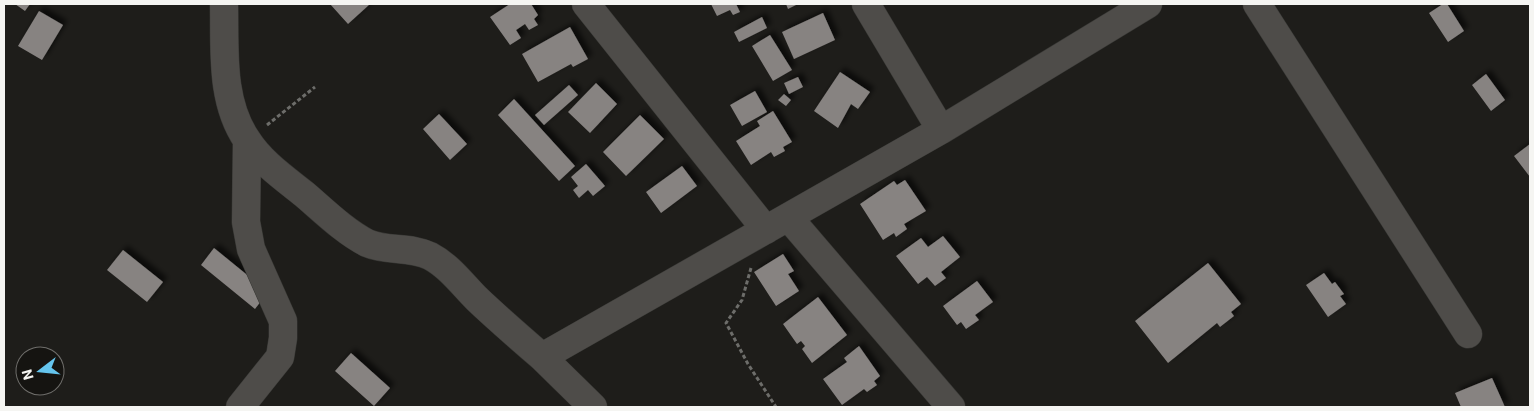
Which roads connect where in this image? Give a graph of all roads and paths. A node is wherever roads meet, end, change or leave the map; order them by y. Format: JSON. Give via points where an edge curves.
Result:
{"nodes":[{"id":1,"x":224,"y":4,"type":"edge"},
{"id":2,"x":586,"y":4,"type":"edge"},
{"id":3,"x":866,"y":4,"type":"edge"},
{"id":4,"x":1148,"y":4,"type":"edge"},
{"id":5,"x":1257,"y":4,"type":"edge"},
{"id":6,"x":315,"y":87,"type":"dead end"},
{"id":7,"x":941,"y":130,"type":"junction"},
{"id":8,"x":247,"y":140,"type":"junction"},
{"id":9,"x":768,"y":229,"type":"junction"},
{"id":10,"x":1468,"y":334,"type":"dead end"},
{"id":11,"x":542,"y":358,"type":"junction"},
{"id":12,"x":240,"y":407,"type":"edge"},
{"id":13,"x":593,"y":407,"type":"edge"},
{"id":14,"x":776,"y":407,"type":"edge"},
{"id":15,"x":951,"y":407,"type":"edge"}],
"edges":[{"from":1,"to":8,"type":"street","via":[[226,75],[231,106]]},
{"from":2,"to":9,"type":"street"},
{"from":3,"to":7,"type":"street"},
{"from":4,"to":7,"type":"street"},
{"from":5,"to":10,"type":"street"},
{"from":6,"to":8,"type":"path"},
{"from":7,"to":9,"type":"street"},
{"from":8,"to":11,"type":"street","via":[[266,162],[351,233],[376,246],[417,251],[446,267]]},
{"from":8,"to":12,"type":"street","via":[[246,222],[251,249],[283,322],[283,338],[280,357]]},
{"from":9,"to":11,"type":"street"},
{"from":9,"to":14,"type":"path","via":[[751,268],[742,300],[726,323]]},
{"from":9,"to":15,"type":"street"},
{"from":11,"to":13,"type":"street"}]}
